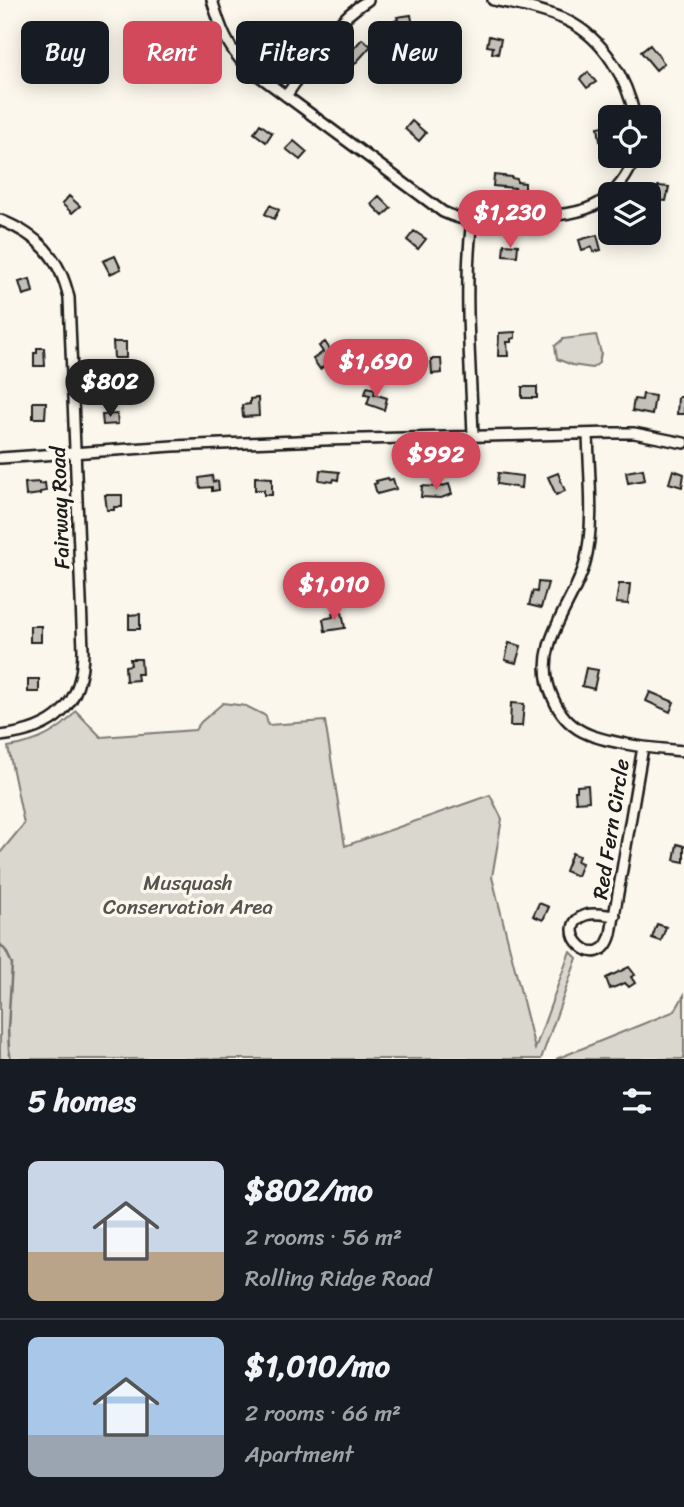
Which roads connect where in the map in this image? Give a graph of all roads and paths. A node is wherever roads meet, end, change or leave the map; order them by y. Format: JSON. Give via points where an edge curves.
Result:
{"nodes":[{"id":1,"x":212,"y":0,"type":"edge"},
{"id":2,"x":368,"y":0,"type":"edge"},
{"id":3,"x":493,"y":0,"type":"edge"},
{"id":4,"x":286,"y":96,"type":"junction"},
{"id":5,"x":633,"y":105,"type":"edge"},
{"id":6,"x":630,"y":168,"type":"edge"},
{"id":7,"x":0,"y":220,"type":"edge"},
{"id":8,"x":472,"y":220,"type":"junction"},
{"id":9,"x":588,"y":435,"type":"junction"},
{"id":10,"x":473,"y":437,"type":"junction"},
{"id":11,"x":684,"y":443,"type":"edge"},
{"id":12,"x":75,"y":453,"type":"junction"},
{"id":13,"x":0,"y":458,"type":"edge"},
{"id":14,"x":0,"y":736,"type":"edge"},
{"id":15,"x":643,"y":747,"type":"junction"},
{"id":16,"x":684,"y":751,"type":"edge"},
{"id":17,"x":615,"y":916,"type":"junction"}],
"edges":[{"from":1,"to":4,"type":"street","via":[[233,52]]},
{"from":2,"to":4,"type":"street","via":[[342,20]]},
{"from":3,"to":5,"type":"street","via":[[551,14],[579,27],[614,64]]},
{"from":4,"to":8,"type":"street","via":[[443,212]]},
{"from":6,"to":8,"type":"street","via":[[615,189],[591,207],[572,213]]},
{"from":7,"to":12,"type":"street","name":"Fairway Road","via":[[19,227],[44,246],[64,279],[70,308]]},
{"from":8,"to":10,"type":"street","via":[[468,286]]},
{"from":9,"to":10,"type":"street"},
{"from":9,"to":11,"type":"street","via":[[634,433]]},
{"from":9,"to":15,"type":"street","via":[[587,554],[552,636],[546,677],[556,706],[576,729],[605,741]]},
{"from":10,"to":12,"type":"street"},
{"from":12,"to":13,"type":"street"},
{"from":12,"to":14,"type":"street","name":"Fairway Road","via":[[83,650],[80,680],[66,707],[51,720],[33,730]]},
{"from":15,"to":16,"type":"street"},
{"from":15,"to":17,"type":"street","name":"Red Fern Circle"},
{"from":17,"to":17,"type":"street","name":"Red Fern Circle","via":[[606,946],[594,951],[577,944],[573,932],[581,917]]}]}
